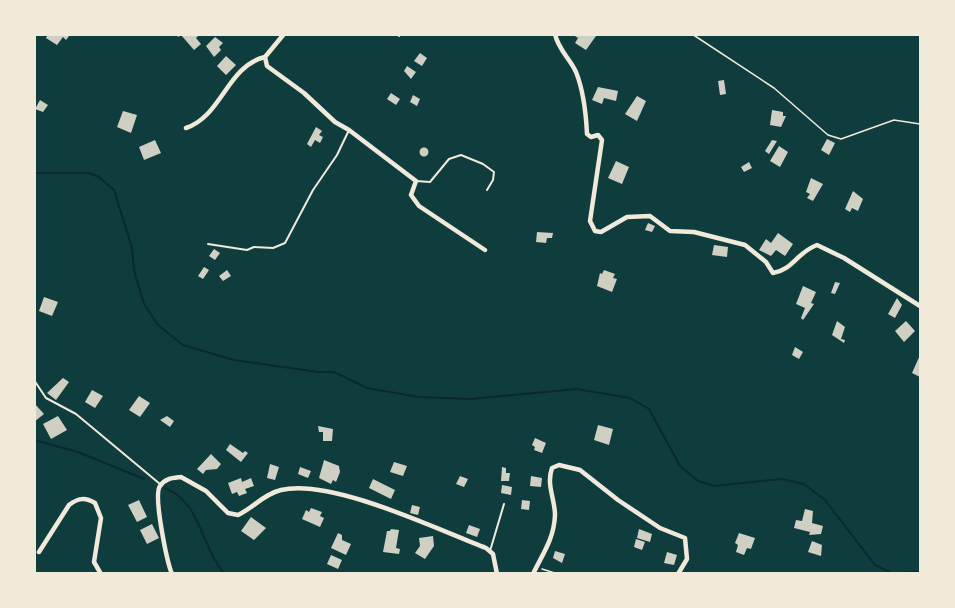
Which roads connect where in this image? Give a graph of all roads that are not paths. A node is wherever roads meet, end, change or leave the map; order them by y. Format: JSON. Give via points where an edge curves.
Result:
{"nodes":[{"id":1,"x":284,"y":34,"type":"edge"},
{"id":2,"x":555,"y":34,"type":"edge"},
{"id":3,"x":265,"y":57,"type":"junction"},
{"id":4,"x":186,"y":128,"type":"dead end"},
{"id":5,"x":349,"y":129,"type":"junction"},
{"id":6,"x":416,"y":181,"type":"junction"},
{"id":7,"x":487,"y":190,"type":"dead end"},
{"id":8,"x":208,"y":244,"type":"dead end"},
{"id":9,"x":485,"y":250,"type":"dead end"},
{"id":10,"x":921,"y":306,"type":"edge"},
{"id":11,"x":34,"y":380,"type":"edge"},
{"id":12,"x":161,"y":484,"type":"junction"},
{"id":13,"x":504,"y":504,"type":"dead end"},
{"id":14,"x":490,"y":551,"type":"junction"},
{"id":15,"x":39,"y":552,"type":"dead end"},
{"id":16,"x":534,"y":571,"type":"edge"},
{"id":17,"x":101,"y":573,"type":"edge"},
{"id":18,"x":172,"y":573,"type":"edge"},
{"id":19,"x":497,"y":573,"type":"edge"},
{"id":20,"x":678,"y":573,"type":"edge"}],
"edges":[{"from":1,"to":3,"type":"street"},
{"from":2,"to":10,"type":"street","via":[[576,72],[587,134],[598,135],[602,140],[590,221],[595,231],[601,232],[627,217],[650,216],[670,231],[694,232],[745,245],[773,273],[791,267],[802,251],[817,245]]},
{"from":3,"to":4,"type":"street","via":[[242,68],[207,114]]},
{"from":3,"to":5,"type":"street","via":[[267,66]]},
{"from":5,"to":6,"type":"street"},
{"from":5,"to":8,"type":"lane","via":[[285,243],[273,249]]},
{"from":6,"to":7,"type":"lane","via":[[430,182],[449,159],[461,155],[494,172]]},
{"from":6,"to":9,"type":"street","via":[[411,195],[419,206]]},
{"from":11,"to":12,"type":"lane","via":[[46,398],[76,414]]},
{"from":12,"to":14,"type":"street","via":[[181,477],[206,491],[228,513],[238,515],[272,493],[302,488],[322,490],[429,525]]},
{"from":12,"to":18,"type":"street","via":[[156,499]]},
{"from":13,"to":14,"type":"lane"},
{"from":14,"to":19,"type":"street"},
{"from":15,"to":17,"type":"street","via":[[69,506],[88,499],[95,503],[101,518],[94,562]]},
{"from":16,"to":20,"type":"street","via":[[553,534],[555,514],[548,478],[552,468],[559,465],[580,470],[660,528],[685,538],[687,559]]}]}
